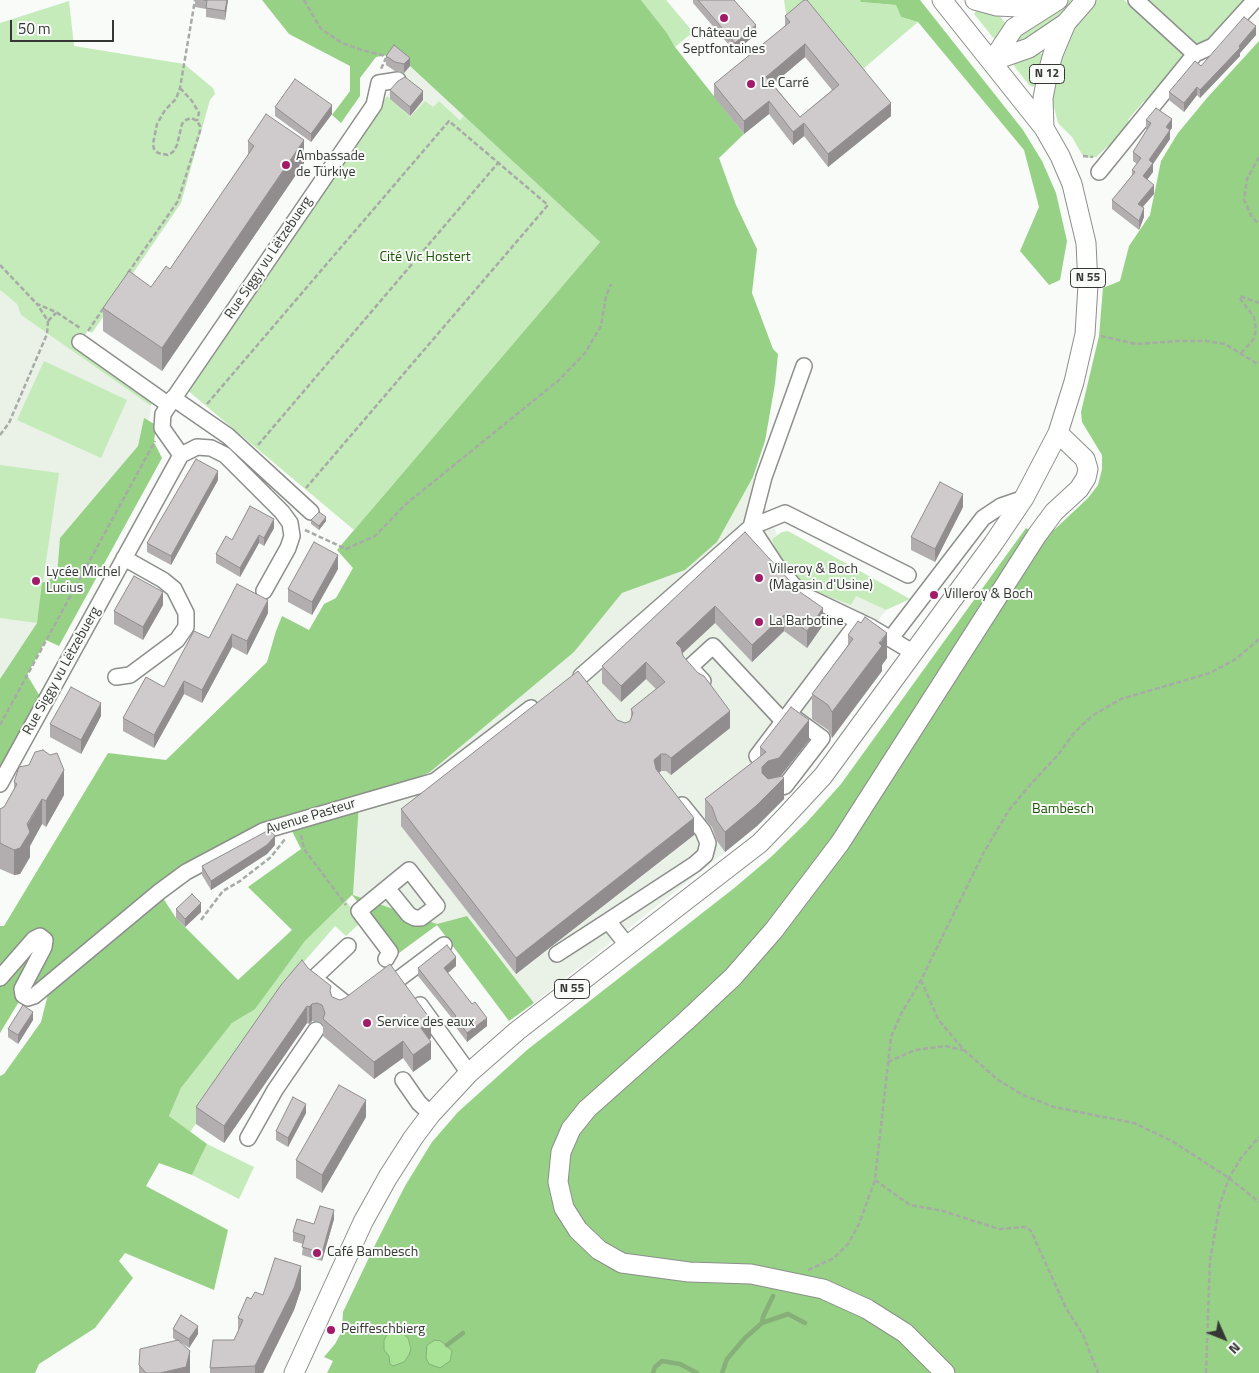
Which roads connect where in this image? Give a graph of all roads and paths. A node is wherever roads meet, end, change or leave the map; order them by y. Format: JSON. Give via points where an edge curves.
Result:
{"nodes":[{"id":1,"x":195,"y":0,"type":"edge"},
{"id":2,"x":304,"y":0,"type":"edge"},
{"id":3,"x":942,"y":0,"type":"edge"},
{"id":4,"x":975,"y":0,"type":"edge"},
{"id":5,"x":1086,"y":0,"type":"edge"},
{"id":6,"x":1136,"y":0,"type":"edge"},
{"id":7,"x":1255,"y":0,"type":"edge"},
{"id":8,"x":1054,"y":2,"type":"edge"},
{"id":9,"x":1066,"y":22,"type":"junction"},
{"id":10,"x":714,"y":28,"type":"edge"},
{"id":11,"x":702,"y":38,"type":"dead end"},
{"id":12,"x":1195,"y":54,"type":"junction"},
{"id":13,"x":992,"y":61,"type":"junction"},
{"id":14,"x":383,"y":63,"type":"dead end"},
{"id":15,"x":398,"y":80,"type":"edge"},
{"id":16,"x":180,"y":88,"type":"junction"},
{"id":17,"x":197,"y":121,"type":"junction"},
{"id":18,"x":1044,"y":128,"type":"junction"},
{"id":19,"x":1259,"y":157,"type":"edge"},
{"id":20,"x":498,"y":163,"type":"junction"},
{"id":21,"x":1099,"y":172,"type":"dead end"},
{"id":22,"x":1259,"y":224,"type":"edge"},
{"id":23,"x":0,"y":265,"type":"edge"},
{"id":24,"x":128,"y":274,"type":"edge"},
{"id":25,"x":611,"y":284,"type":"dead end"},
{"id":26,"x":1259,"y":303,"type":"edge"},
{"id":27,"x":37,"y":304,"type":"junction"},
{"id":28,"x":105,"y":306,"type":"edge"},
{"id":29,"x":56,"y":312,"type":"junction"},
{"id":30,"x":48,"y":321,"type":"junction"},
{"id":31,"x":1085,"y":334,"type":"junction"},
{"id":32,"x":84,"y":337,"type":"junction"},
{"id":33,"x":1241,"y":353,"type":"junction"},
{"id":34,"x":804,"y":366,"type":"dead end"},
{"id":35,"x":1259,"y":366,"type":"edge"},
{"id":36,"x":171,"y":401,"type":"junction"},
{"id":37,"x":198,"y":415,"type":"junction"},
{"id":38,"x":162,"y":428,"type":"junction"},
{"id":39,"x":1058,"y":432,"type":"junction"},
{"id":40,"x":0,"y":435,"type":"edge"},
{"id":41,"x":182,"y":455,"type":"junction"},
{"id":42,"x":249,"y":456,"type":"junction"},
{"id":43,"x":1024,"y":498,"type":"junction"},
{"id":44,"x":297,"y":499,"type":"junction"},
{"id":45,"x":311,"y":512,"type":"dead end"},
{"id":46,"x":290,"y":523,"type":"junction"},
{"id":47,"x":751,"y":527,"type":"junction"},
{"id":48,"x":124,"y":558,"type":"junction"},
{"id":49,"x":908,"y":575,"type":"dead end"},
{"id":50,"x":264,"y":591,"type":"dead end"},
{"id":51,"x":859,"y":621,"type":"junction"},
{"id":52,"x":891,"y":638,"type":"junction"},
{"id":53,"x":1259,"y":638,"type":"edge"},
{"id":54,"x":914,"y":653,"type":"junction"},
{"id":55,"x":116,"y":677,"type":"dead end"},
{"id":56,"x":705,"y":684,"type":"edge"},
{"id":57,"x":593,"y":690,"type":"edge"},
{"id":58,"x":540,"y":701,"type":"edge"},
{"id":59,"x":786,"y":717,"type":"junction"},
{"id":60,"x":0,"y":725,"type":"edge"},
{"id":61,"x":757,"y":756,"type":"edge"},
{"id":62,"x":0,"y":784,"type":"edge"},
{"id":63,"x":771,"y":790,"type":"edge"},
{"id":64,"x":673,"y":794,"type":"edge"},
{"id":65,"x":293,"y":822,"type":"junction"},
{"id":66,"x":387,"y":888,"type":"dead end"},
{"id":67,"x":201,"y":920,"type":"dead end"},
{"id":68,"x":608,"y":921,"type":"junction"},
{"id":69,"x":360,"y":925,"type":"joint"},
{"id":70,"x":444,"y":945,"type":"edge"},
{"id":71,"x":348,"y":946,"type":"dead end"},
{"id":72,"x":628,"y":946,"type":"junction"},
{"id":73,"x":557,"y":954,"type":"dead end"},
{"id":74,"x":390,"y":970,"type":"junction"},
{"id":75,"x":0,"y":978,"type":"edge"},
{"id":76,"x":921,"y":980,"type":"junction"},
{"id":77,"x":359,"y":992,"type":"edge"},
{"id":78,"x":316,"y":1030,"type":"dead end"},
{"id":79,"x":964,"y":1050,"type":"junction"},
{"id":80,"x":888,"y":1062,"type":"junction"},
{"id":81,"x":469,"y":1072,"type":"junction"},
{"id":82,"x":403,"y":1080,"type":"dead end"},
{"id":83,"x":431,"y":1114,"type":"junction"},
{"id":84,"x":1259,"y":1137,"type":"edge"},
{"id":85,"x":248,"y":1138,"type":"dead end"},
{"id":86,"x":1229,"y":1178,"type":"junction"},
{"id":87,"x":875,"y":1180,"type":"junction"},
{"id":88,"x":1259,"y":1202,"type":"edge"},
{"id":89,"x":798,"y":1283,"type":"junction"},
{"id":90,"x":294,"y":1373,"type":"edge"},
{"id":91,"x":945,"y":1373,"type":"edge"},
{"id":92,"x":1098,"y":1373,"type":"edge"},
{"id":93,"x":1206,"y":1373,"type":"edge"}],
"edges":[{"from":1,"to":16,"type":"path"},
{"from":2,"to":14,"type":"path","via":[[321,29],[342,43],[382,55],[386,58]]},
{"from":3,"to":13,"type":"main road","number":"N 12"},
{"from":4,"to":8,"type":"main road","via":[[996,6]]},
{"from":5,"to":9,"type":"main road","number":"N 12"},
{"from":6,"to":12,"type":"street"},
{"from":7,"to":12,"type":"street","via":[[1213,46]]},
{"from":8,"to":13,"type":"main road","via":[[1014,28]]},
{"from":9,"to":13,"type":"main road","number":"N 12","via":[[1029,48]]},
{"from":9,"to":18,"type":"main road","number":"N 12","via":[[1053,54],[1042,98]]},
{"from":10,"to":11,"type":"path"},
{"from":12,"to":21,"type":"street"},
{"from":13,"to":18,"type":"main road","number":"N 12"},
{"from":15,"to":36,"type":"street","name":"Rue Siggy vu Lëtzebuerg","via":[[378,83],[374,105]]},
{"from":16,"to":17,"type":"path","via":[[199,113]]},
{"from":16,"to":17,"type":"path","via":[[176,100],[157,124],[152,144],[154,149],[168,155],[173,152],[182,124],[191,118]]},
{"from":17,"to":24,"type":"path","via":[[200,132],[178,201]]},
{"from":18,"to":31,"type":"main road","number":"N 55","via":[[1072,184],[1086,243]]},
{"from":19,"to":22,"type":"path","via":[[1247,178],[1244,200]]},
{"from":20,"to":37,"type":"path","via":[[449,121]]},
{"from":20,"to":42,"type":"path"},
{"from":20,"to":44,"type":"path","via":[[548,205]]},
{"from":23,"to":27,"type":"path"},
{"from":25,"to":46,"type":"path","via":[[601,326],[585,353],[559,380],[406,504],[375,536],[346,550]]},
{"from":26,"to":33,"type":"path","via":[[1240,296],[1254,317],[1256,330]]},
{"from":27,"to":29,"type":"path"},
{"from":27,"to":30,"type":"path"},
{"from":28,"to":32,"type":"path"},
{"from":29,"to":30,"type":"path"},
{"from":29,"to":32,"type":"path"},
{"from":30,"to":40,"type":"path","via":[[47,334],[9,423]]},
{"from":31,"to":33,"type":"path","via":[[1136,344],[1206,341],[1225,344]]},
{"from":31,"to":39,"type":"main road","number":"N 55"},
{"from":32,"to":36,"type":"street"},
{"from":33,"to":35,"type":"path"},
{"from":34,"to":47,"type":"street","via":[[764,477]]},
{"from":36,"to":37,"type":"street"},
{"from":36,"to":38,"type":"street","name":"Rue Siggy vu Lëtzebuerg","via":[[163,414]]},
{"from":37,"to":42,"type":"street"},
{"from":38,"to":41,"type":"street"},
{"from":38,"to":60,"type":"path"},
{"from":39,"to":43,"type":"main road","number":"N 55"},
{"from":39,"to":89,"type":"main road","via":[[1085,460],[1086,478],[1037,535],[840,843],[774,930],[733,977],[587,1109],[571,1129],[561,1152],[558,1182],[564,1208],[578,1230],[599,1250],[622,1263],[689,1272],[751,1274]]},
{"from":41,"to":46,"type":"street","via":[[197,447],[211,448],[225,455]]},
{"from":41,"to":48,"type":"street","name":"Rue Siggy vu Lëtzebuerg"},
{"from":42,"to":44,"type":"street"},
{"from":43,"to":52,"type":"street","via":[[1001,506],[983,518]]},
{"from":43,"to":54,"type":"main road","number":"N 55"},
{"from":44,"to":45,"type":"street"},
{"from":46,"to":50,"type":"street","via":[[292,536],[288,548]]},
{"from":47,"to":49,"type":"street","via":[[785,513]]},
{"from":47,"to":51,"type":"street","via":[[795,587],[812,599]]},
{"from":47,"to":57,"type":"street","via":[[575,678]]},
{"from":48,"to":55,"type":"street","via":[[174,589],[186,613],[186,627],[177,640],[130,675]]},
{"from":48,"to":62,"type":"street","name":"Rue Siggy vu Lëtzebuerg"},
{"from":51,"to":52,"type":"street"},
{"from":51,"to":59,"type":"street"},
{"from":52,"to":54,"type":"street"},
{"from":53,"to":76,"type":"path","via":[[1236,659],[1210,673],[1121,699],[1093,715],[1074,733],[1004,819],[984,852]]},
{"from":54,"to":72,"type":"main road","number":"N 55","via":[[823,776],[760,843]]},
{"from":56,"to":59,"type":"street","via":[[690,668],[713,646]]},
{"from":58,"to":65,"type":"street","name":"Avenue Pasteur","via":[[435,781]]},
{"from":59,"to":61,"type":"street"},
{"from":59,"to":63,"type":"street","via":[[822,738],[785,786]]},
{"from":64,"to":68,"type":"street","via":[[703,831],[708,842],[705,855]]},
{"from":65,"to":67,"type":"path","via":[[286,838],[271,857],[223,891]]},
{"from":65,"to":69,"type":"path","via":[[304,849]]},
{"from":65,"to":75,"type":"street","name":"Avenue Pasteur","via":[[263,831],[186,872],[34,996],[28,998],[22,989],[44,947],[45,940],[40,936],[34,938]]},
{"from":66,"to":74,"type":"street","via":[[359,911],[390,952]]},
{"from":68,"to":72,"type":"street"},
{"from":68,"to":73,"type":"street"},
{"from":69,"to":74,"type":"street"},
{"from":70,"to":74,"type":"street"},
{"from":71,"to":77,"type":"street","via":[[314,978],[342,1005]]},
{"from":72,"to":81,"type":"main road","number":"N 55"},
{"from":74,"to":81,"type":"street"},
{"from":76,"to":79,"type":"path","via":[[938,1019]]},
{"from":76,"to":80,"type":"path","via":[[900,1014],[891,1037]]},
{"from":78,"to":85,"type":"street","via":[[275,1090]]},
{"from":79,"to":80,"type":"path","via":[[945,1046],[916,1050]]},
{"from":79,"to":86,"type":"path","via":[[998,1080],[1023,1095],[1054,1107],[1134,1123],[1172,1141]]},
{"from":80,"to":87,"type":"path"},
{"from":81,"to":83,"type":"main road","number":"N 55"},
{"from":82,"to":83,"type":"street"},
{"from":83,"to":90,"type":"main road","number":"N 55","via":[[363,1222]]},
{"from":84,"to":86,"type":"path"},
{"from":86,"to":88,"type":"path"},
{"from":86,"to":93,"type":"path","via":[[1220,1204],[1210,1260]]},
{"from":87,"to":89,"type":"path","via":[[848,1244],[834,1258],[809,1268]]},
{"from":87,"to":92,"type":"path","via":[[910,1205],[943,1211],[999,1229],[1026,1227],[1031,1231]]},
{"from":89,"to":91,"type":"main road","via":[[823,1289],[867,1309],[905,1333]]}]}
